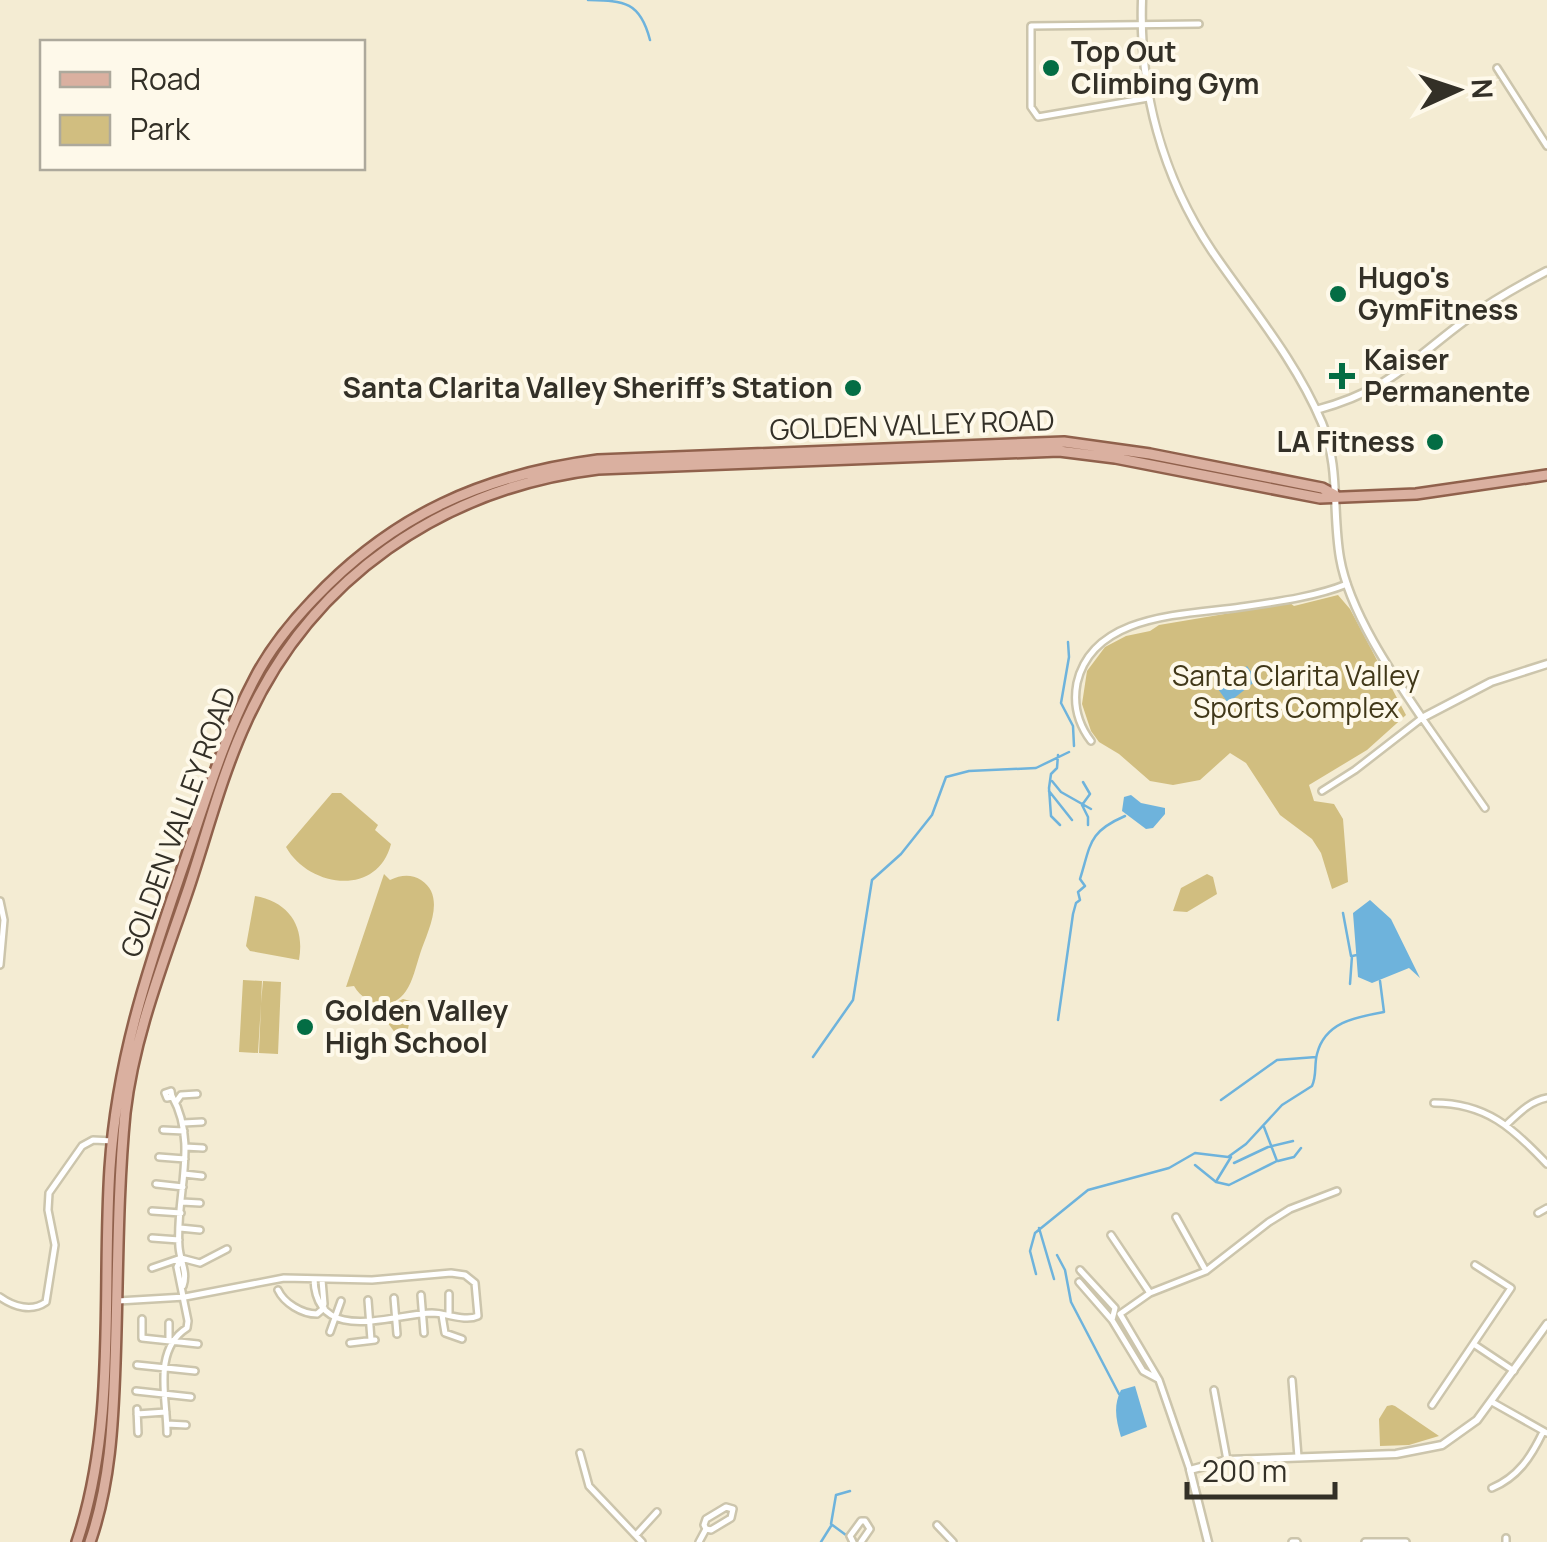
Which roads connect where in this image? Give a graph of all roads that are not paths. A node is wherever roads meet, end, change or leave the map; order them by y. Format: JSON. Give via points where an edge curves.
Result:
{"nodes":[{"id":1,"x":1142,"y":0,"type":"edge"},
{"id":2,"x":1200,"y":24,"type":"dead end"},
{"id":3,"x":1142,"y":25,"type":"junction"},
{"id":4,"x":1496,"y":68,"type":"dead end"},
{"id":5,"x":1148,"y":98,"type":"junction"},
{"id":6,"x":1547,"y":146,"type":"edge"},
{"id":7,"x":1547,"y":271,"type":"edge"},
{"id":8,"x":1316,"y":410,"type":"junction"},
{"id":9,"x":1547,"y":475,"type":"edge"},
{"id":10,"x":1335,"y":495,"type":"junction"},
{"id":11,"x":1347,"y":584,"type":"junction"},
{"id":12,"x":1547,"y":664,"type":"edge"},
{"id":13,"x":1422,"y":718,"type":"junction"},
{"id":14,"x":1090,"y":741,"type":"dead end"},
{"id":15,"x":1322,"y":791,"type":"dead end"},
{"id":16,"x":1485,"y":808,"type":"dead end"},
{"id":17,"x":0,"y":901,"type":"edge"},
{"id":18,"x":0,"y":965,"type":"edge"},
{"id":19,"x":197,"y":1094,"type":"dead end"},
{"id":20,"x":1547,"y":1098,"type":"edge"},
{"id":21,"x":1434,"y":1104,"type":"dead end"},
{"id":22,"x":183,"y":1122,"type":"junction"},
{"id":23,"x":202,"y":1122,"type":"dead end"},
{"id":24,"x":1506,"y":1125,"type":"junction"},
{"id":25,"x":164,"y":1130,"type":"dead end"},
{"id":26,"x":184,"y":1131,"type":"junction"},
{"id":27,"x":113,"y":1141,"type":"junction"},
{"id":28,"x":185,"y":1148,"type":"junction"},
{"id":29,"x":203,"y":1148,"type":"dead end"},
{"id":30,"x":159,"y":1157,"type":"dead end"},
{"id":31,"x":185,"y":1159,"type":"junction"},
{"id":32,"x":1547,"y":1164,"type":"edge"},
{"id":33,"x":184,"y":1174,"type":"junction"},
{"id":34,"x":202,"y":1176,"type":"dead end"},
{"id":35,"x":156,"y":1184,"type":"dead end"},
{"id":36,"x":183,"y":1187,"type":"junction"},
{"id":37,"x":1337,"y":1191,"type":"dead end"},
{"id":38,"x":182,"y":1202,"type":"junction"},
{"id":39,"x":200,"y":1203,"type":"dead end"},
{"id":40,"x":1547,"y":1208,"type":"edge"},
{"id":41,"x":152,"y":1211,"type":"dead end"},
{"id":42,"x":181,"y":1213,"type":"junction"},
{"id":43,"x":1538,"y":1213,"type":"dead end"},
{"id":44,"x":1176,"y":1217,"type":"dead end"},
{"id":45,"x":180,"y":1228,"type":"junction"},
{"id":46,"x":200,"y":1230,"type":"dead end"},
{"id":47,"x":1111,"y":1235,"type":"dead end"},
{"id":48,"x":152,"y":1238,"type":"dead end"},
{"id":49,"x":179,"y":1240,"type":"junction"},
{"id":50,"x":227,"y":1249,"type":"dead end"},
{"id":51,"x":181,"y":1258,"type":"junction"},
{"id":52,"x":1475,"y":1265,"type":"dead end"},
{"id":53,"x":152,"y":1268,"type":"dead end"},
{"id":54,"x":1080,"y":1270,"type":"dead end"},
{"id":55,"x":1206,"y":1271,"type":"junction"},
{"id":56,"x":318,"y":1279,"type":"junction"},
{"id":57,"x":1080,"y":1282,"type":"dead end"},
{"id":58,"x":278,"y":1290,"type":"dead end"},
{"id":59,"x":1150,"y":1293,"type":"junction"},
{"id":60,"x":448,"y":1294,"type":"dead end"},
{"id":61,"x":421,"y":1295,"type":"dead end"},
{"id":62,"x":0,"y":1297,"type":"edge"},
{"id":63,"x":185,"y":1298,"type":"junction"},
{"id":64,"x":394,"y":1298,"type":"dead end"},
{"id":65,"x":106,"y":1300,"type":"junction"},
{"id":66,"x":368,"y":1300,"type":"dead end"},
{"id":67,"x":118,"y":1301,"type":"junction"},
{"id":68,"x":340,"y":1301,"type":"dead end"},
{"id":69,"x":324,"y":1307,"type":"junction"},
{"id":70,"x":423,"y":1314,"type":"junction"},
{"id":71,"x":445,"y":1314,"type":"junction"},
{"id":72,"x":337,"y":1318,"type":"junction"},
{"id":73,"x":396,"y":1318,"type":"junction"},
{"id":74,"x":142,"y":1319,"type":"dead end"},
{"id":75,"x":1112,"y":1320,"type":"junction"},
{"id":76,"x":370,"y":1322,"type":"junction"},
{"id":77,"x":169,"y":1323,"type":"dead end"},
{"id":78,"x":1547,"y":1324,"type":"edge"},
{"id":79,"x":330,"y":1332,"type":"dead end"},
{"id":80,"x":424,"y":1333,"type":"dead end"},
{"id":81,"x":397,"y":1334,"type":"dead end"},
{"id":82,"x":174,"y":1337,"type":"junction"},
{"id":83,"x":462,"y":1338,"type":"dead end"},
{"id":84,"x":350,"y":1343,"type":"dead end"},
{"id":85,"x":198,"y":1344,"type":"dead end"},
{"id":86,"x":1475,"y":1344,"type":"junction"},
{"id":87,"x":137,"y":1365,"type":"dead end"},
{"id":88,"x":166,"y":1367,"type":"junction"},
{"id":89,"x":195,"y":1371,"type":"dead end"},
{"id":90,"x":1514,"y":1371,"type":"junction"},
{"id":91,"x":1159,"y":1380,"type":"junction"},
{"id":92,"x":1292,"y":1380,"type":"dead end"},
{"id":93,"x":1214,"y":1390,"type":"dead end"},
{"id":94,"x":136,"y":1392,"type":"dead end"},
{"id":95,"x":163,"y":1394,"type":"junction"},
{"id":96,"x":190,"y":1397,"type":"dead end"},
{"id":97,"x":1492,"y":1402,"type":"junction"},
{"id":98,"x":1432,"y":1405,"type":"dead end"},
{"id":99,"x":166,"y":1412,"type":"junction"},
{"id":100,"x":167,"y":1424,"type":"junction"},
{"id":101,"x":186,"y":1425,"type":"dead end"},
{"id":102,"x":1545,"y":1432,"type":"edge"},
{"id":103,"x":138,"y":1433,"type":"dead end"},
{"id":104,"x":167,"y":1433,"type":"dead end"},
{"id":105,"x":580,"y":1452,"type":"dead end"},
{"id":106,"x":1298,"y":1457,"type":"junction"},
{"id":107,"x":1227,"y":1460,"type":"junction"},
{"id":108,"x":1190,"y":1470,"type":"junction"},
{"id":109,"x":1492,"y":1488,"type":"dead end"},
{"id":110,"x":657,"y":1512,"type":"dead end"},
{"id":111,"x":937,"y":1525,"type":"dead end"},
{"id":112,"x":706,"y":1529,"type":"junction"},
{"id":113,"x":636,"y":1535,"type":"junction"},
{"id":114,"x":77,"y":1542,"type":"edge"},
{"id":115,"x":90,"y":1542,"type":"edge"},
{"id":116,"x":642,"y":1542,"type":"edge"},
{"id":117,"x":699,"y":1542,"type":"edge"},
{"id":118,"x":852,"y":1542,"type":"edge"},
{"id":119,"x":860,"y":1542,"type":"edge"},
{"id":120,"x":952,"y":1542,"type":"edge"},
{"id":121,"x":1208,"y":1542,"type":"edge"},
{"id":122,"x":1365,"y":1542,"type":"edge"},
{"id":123,"x":1406,"y":1542,"type":"edge"}],
"edges":[{"from":1,"to":3,"type":"street"},
{"from":2,"to":3,"type":"street"},
{"from":3,"to":5,"type":"street"},
{"from":3,"to":5,"type":"street","via":[[1032,26],[1030,107],[1038,117]]},
{"from":4,"to":6,"type":"street"},
{"from":5,"to":8,"type":"street","via":[[1189,213],[1285,352]]},
{"from":7,"to":8,"type":"street","via":[[1469,318],[1388,381]]},
{"from":8,"to":10,"type":"street","via":[[1332,454]]},
{"from":9,"to":10,"type":"main road","name":"GOLDEN VALLEY ROAD","via":[[1380,498]]},
{"from":10,"to":11,"type":"street"},
{"from":10,"to":27,"type":"main road","name":"GOLDEN VALLEY ROAD","via":[[1150,454],[1041,442],[598,460],[510,477],[440,503],[362,553],[291,624],[256,676],[143,986],[125,1049]]},
{"from":10,"to":67,"type":"main road","name":"GOLDEN VALLEY ROAD","via":[[1320,498],[1115,458],[1037,451],[598,469],[510,486],[411,531],[322,604],[274,668],[245,724],[137,1052],[126,1110]]},
{"from":11,"to":13,"type":"street"},
{"from":11,"to":14,"type":"street","via":[[1166,617],[1109,638],[1086,661],[1077,685],[1078,717]]},
{"from":12,"to":13,"type":"street","via":[[1492,682]]},
{"from":13,"to":15,"type":"street"},
{"from":13,"to":16,"type":"street"},
{"from":17,"to":18,"type":"street"},
{"from":19,"to":22,"type":"street","via":[[174,1100]]},
{"from":20,"to":24,"type":"street"},
{"from":21,"to":24,"type":"street","via":[[1475,1108]]},
{"from":22,"to":23,"type":"street"},
{"from":22,"to":26,"type":"street"},
{"from":24,"to":32,"type":"street"},
{"from":25,"to":26,"type":"street"},
{"from":26,"to":28,"type":"street"},
{"from":27,"to":62,"type":"street","via":[[82,1146],[50,1193],[55,1244],[46,1302],[25,1308]]},
{"from":27,"to":65,"type":"main road","name":"GOLDEN VALLEY ROAD"},
{"from":28,"to":29,"type":"street"},
{"from":28,"to":31,"type":"street"},
{"from":30,"to":31,"type":"street"},
{"from":31,"to":33,"type":"street"},
{"from":33,"to":34,"type":"street"},
{"from":33,"to":36,"type":"street"},
{"from":35,"to":36,"type":"street"},
{"from":36,"to":38,"type":"street"},
{"from":37,"to":55,"type":"street","via":[[1290,1209]]},
{"from":38,"to":39,"type":"street"},
{"from":38,"to":42,"type":"street"},
{"from":40,"to":43,"type":"street"},
{"from":41,"to":42,"type":"street"},
{"from":42,"to":45,"type":"street"},
{"from":44,"to":55,"type":"street"},
{"from":45,"to":46,"type":"street"},
{"from":45,"to":49,"type":"street"},
{"from":47,"to":59,"type":"street"},
{"from":48,"to":49,"type":"street"},
{"from":49,"to":51,"type":"street"},
{"from":50,"to":51,"type":"street","via":[[200,1262]]},
{"from":51,"to":53,"type":"street"},
{"from":51,"to":63,"type":"street"},
{"from":52,"to":86,"type":"street","via":[[1510,1288]]},
{"from":54,"to":75,"type":"street","via":[[1115,1308]]},
{"from":55,"to":59,"type":"street"},
{"from":56,"to":63,"type":"street","via":[[284,1278]]},
{"from":56,"to":69,"type":"street"},
{"from":56,"to":71,"type":"street","via":[[465,1275],[477,1288],[478,1316]]},
{"from":57,"to":75,"type":"street"},
{"from":58,"to":69,"type":"street","via":[[310,1314]]},
{"from":59,"to":91,"type":"street","via":[[1120,1314]]},
{"from":60,"to":71,"type":"street"},
{"from":61,"to":70,"type":"street"},
{"from":63,"to":67,"type":"street"},
{"from":63,"to":82,"type":"street","via":[[186,1318]]},
{"from":64,"to":73,"type":"street"},
{"from":65,"to":67,"type":"street"},
{"from":65,"to":114,"type":"main road","name":"GOLDEN VALLEY ROAD","via":[[94,1480]]},
{"from":66,"to":76,"type":"street"},
{"from":67,"to":115,"type":"main road","name":"GOLDEN VALLEY ROAD","via":[[106,1482]]},
{"from":68,"to":72,"type":"street"},
{"from":69,"to":72,"type":"street"},
{"from":70,"to":71,"type":"street"},
{"from":70,"to":73,"type":"street"},
{"from":70,"to":80,"type":"street"},
{"from":71,"to":83,"type":"street","via":[[445,1333]]},
{"from":72,"to":76,"type":"street"},
{"from":72,"to":79,"type":"street"},
{"from":73,"to":76,"type":"street"},
{"from":73,"to":81,"type":"street"},
{"from":74,"to":82,"type":"street","via":[[142,1338]]},
{"from":75,"to":91,"type":"street","via":[[1143,1371]]},
{"from":76,"to":84,"type":"street","via":[[373,1340]]},
{"from":77,"to":82,"type":"street"},
{"from":78,"to":90,"type":"street"},
{"from":82,"to":85,"type":"street"},
{"from":82,"to":88,"type":"street"},
{"from":86,"to":90,"type":"street"},
{"from":86,"to":98,"type":"street"},
{"from":87,"to":88,"type":"street"},
{"from":88,"to":89,"type":"street"},
{"from":88,"to":95,"type":"street"},
{"from":90,"to":97,"type":"street"},
{"from":91,"to":108,"type":"street"},
{"from":92,"to":106,"type":"street"},
{"from":93,"to":107,"type":"street"},
{"from":94,"to":95,"type":"street"},
{"from":95,"to":96,"type":"street"},
{"from":95,"to":99,"type":"street"},
{"from":97,"to":102,"type":"street"},
{"from":97,"to":106,"type":"street","via":[[1457,1438],[1427,1450]]},
{"from":99,"to":100,"type":"street"},
{"from":99,"to":103,"type":"street","via":[[137,1411]]},
{"from":100,"to":101,"type":"street"},
{"from":100,"to":104,"type":"street"},
{"from":102,"to":109,"type":"street","via":[[1522,1468]]},
{"from":105,"to":113,"type":"street","via":[[588,1486]]},
{"from":106,"to":107,"type":"street"},
{"from":107,"to":108,"type":"street"},
{"from":108,"to":121,"type":"street"},
{"from":110,"to":113,"type":"street"},
{"from":111,"to":120,"type":"street"},
{"from":112,"to":112,"type":"street","via":[[731,1518],[733,1509],[706,1519]]},
{"from":112,"to":117,"type":"street"},
{"from":113,"to":116,"type":"street"},
{"from":118,"to":119,"type":"street","via":[[866,1521],[870,1529]]},
{"from":122,"to":123,"type":"street"}]}
